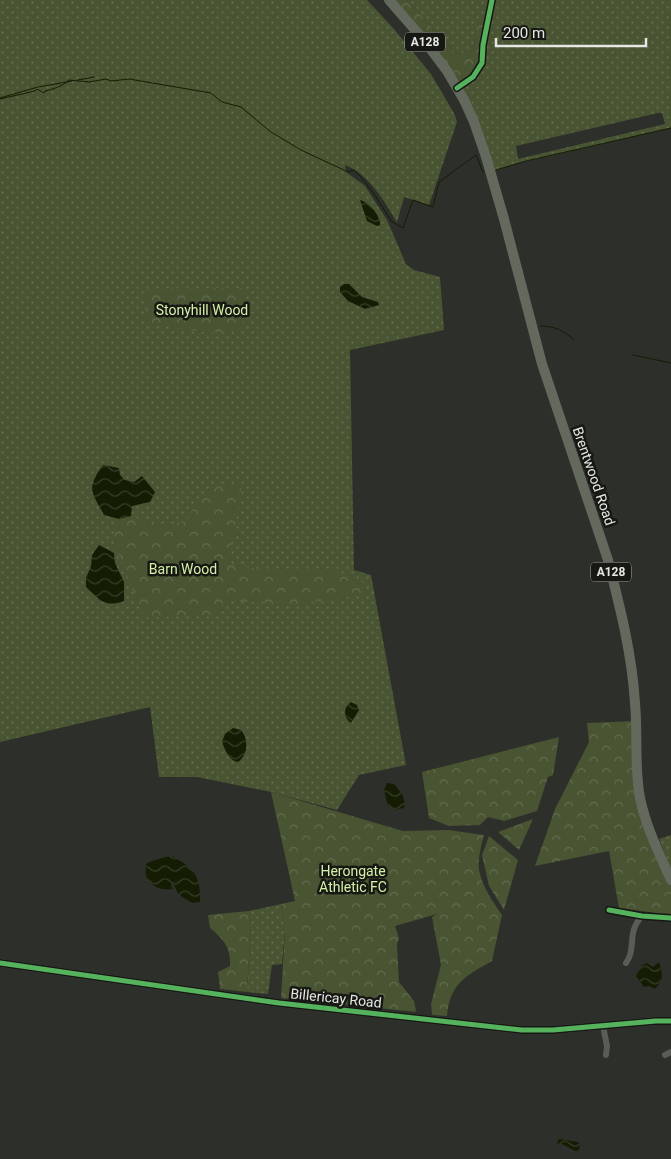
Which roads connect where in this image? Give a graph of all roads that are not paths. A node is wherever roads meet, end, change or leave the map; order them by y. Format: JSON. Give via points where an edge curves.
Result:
{"nodes":[{"id":1,"x":389,"y":0,"type":"edge"},
{"id":2,"x":492,"y":0,"type":"edge"},
{"id":3,"x":457,"y":88,"type":"junction"},
{"id":4,"x":671,"y":880,"type":"edge"},
{"id":5,"x":609,"y":910,"type":"dead end"},
{"id":6,"x":642,"y":916,"type":"junction"},
{"id":7,"x":671,"y":918,"type":"edge"},
{"id":8,"x":626,"y":962,"type":"dead end"},
{"id":9,"x":0,"y":963,"type":"edge"},
{"id":10,"x":671,"y":1021,"type":"edge"},
{"id":11,"x":604,"y":1026,"type":"junction"},
{"id":12,"x":606,"y":1055,"type":"dead end"}],
"edges":[{"from":1,"to":3,"type":"main road","name":"Brentwood Road","number":"A128","via":[[423,39]]},
{"from":2,"to":3,"type":"street","via":[[482,45],[482,63],[473,77]]},
{"from":3,"to":4,"type":"main road","name":"Brentwood Road","number":"A128","via":[[486,157],[542,364],[617,593],[634,686],[640,797],[650,831]]},
{"from":5,"to":6,"type":"street"},
{"from":6,"to":7,"type":"street"},
{"from":6,"to":8,"type":"street","via":[[633,929],[630,956]]},
{"from":9,"to":11,"type":"street","name":"Billericay Road","via":[[279,1003],[497,1028],[554,1030]]},
{"from":10,"to":11,"type":"street","name":"Billericay Road"},
{"from":11,"to":12,"type":"street"}]}
